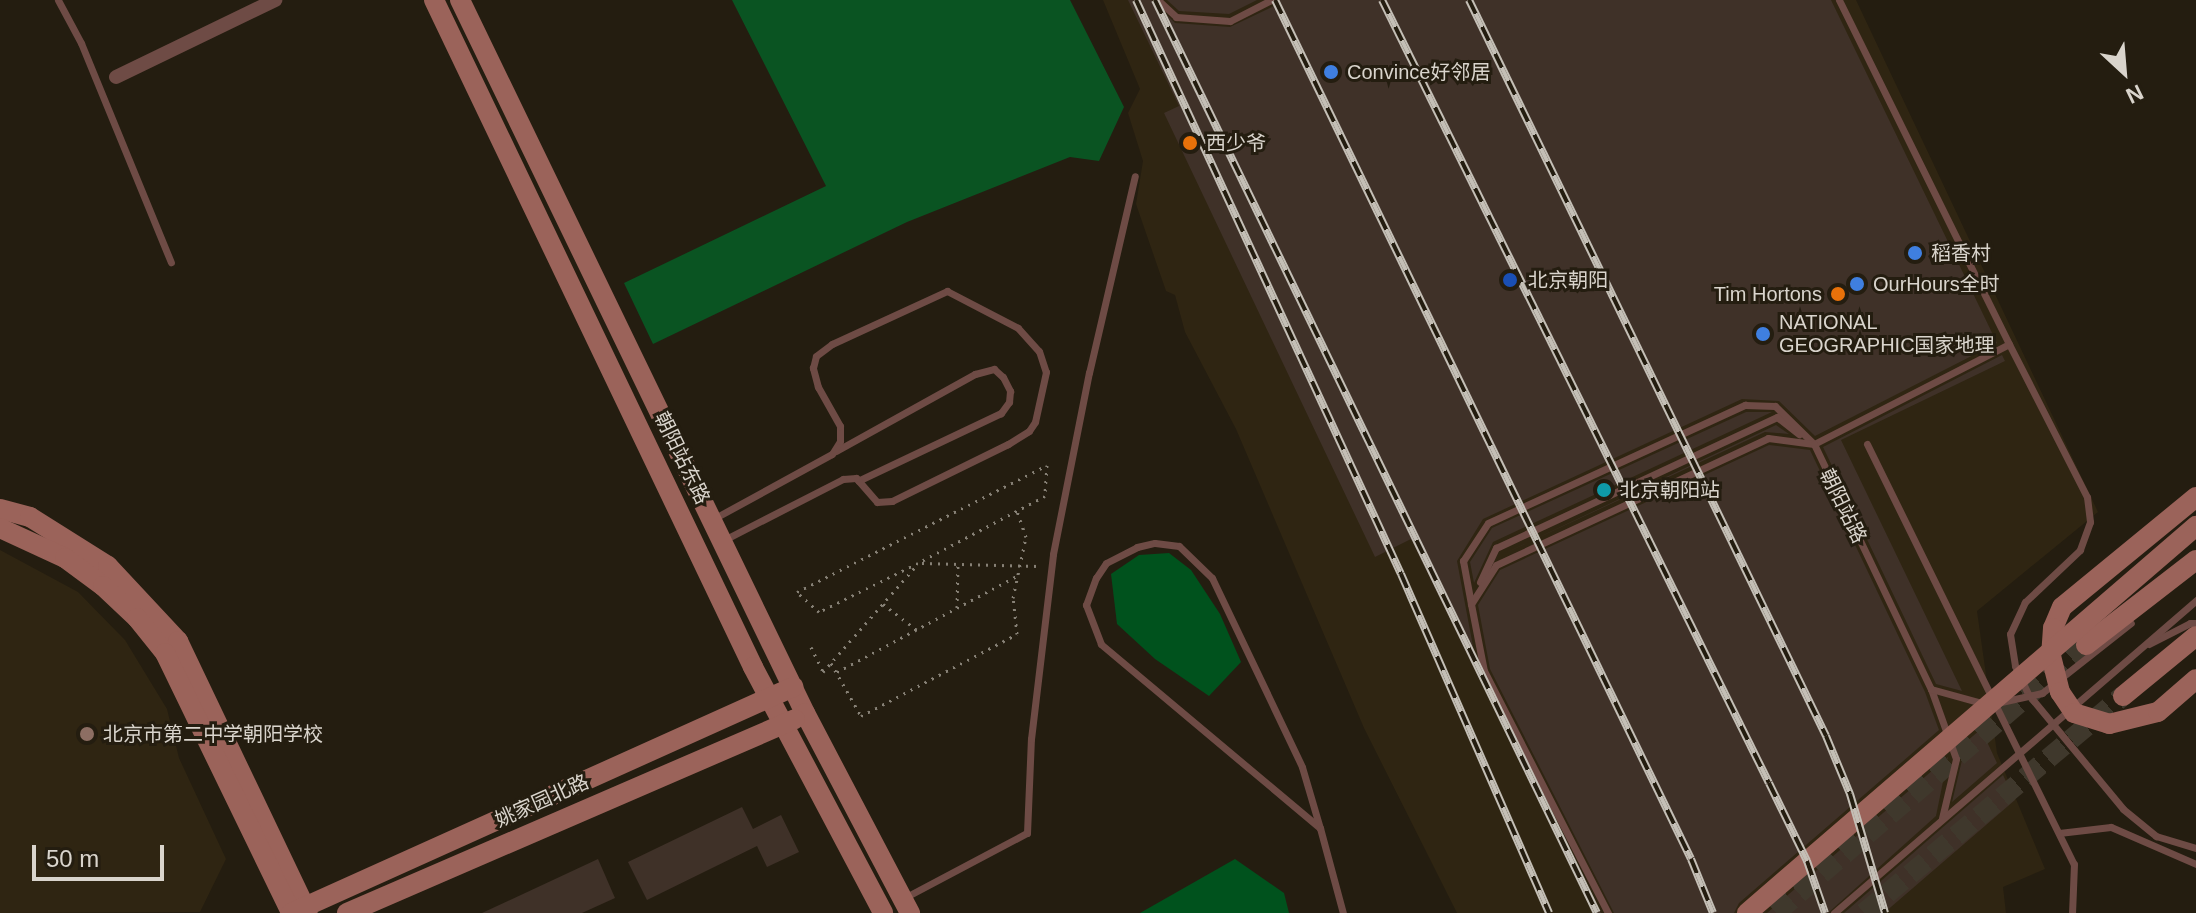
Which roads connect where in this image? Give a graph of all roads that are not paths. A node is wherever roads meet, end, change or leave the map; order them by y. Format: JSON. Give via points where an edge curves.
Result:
{"nodes":[{"id":1,"x":58,"y":0,"type":"edge"},
{"id":2,"x":275,"y":0,"type":"edge"},
{"id":3,"x":434,"y":0,"type":"edge"},
{"id":4,"x":460,"y":0,"type":"edge"},
{"id":5,"x":1158,"y":0,"type":"edge"},
{"id":6,"x":1271,"y":0,"type":"edge"},
{"id":7,"x":1839,"y":0,"type":"edge"},
{"id":8,"x":116,"y":77,"type":"dead end"},
{"id":9,"x":1135,"y":176,"type":"dead end"},
{"id":10,"x":171,"y":262,"type":"dead end"},
{"id":11,"x":2009,"y":344,"type":"junction"},
{"id":12,"x":1814,"y":444,"type":"junction"},
{"id":13,"x":1867,"y":444,"type":"dead end"},
{"id":14,"x":832,"y":454,"type":"junction"},
{"id":15,"x":858,"y":481,"type":"junction"},
{"id":16,"x":2196,"y":497,"type":"edge"},
{"id":17,"x":0,"y":509,"type":"edge"},
{"id":18,"x":712,"y":519,"type":"junction"},
{"id":19,"x":2196,"y":526,"type":"edge"},
{"id":20,"x":0,"y":528,"type":"edge"},
{"id":21,"x":722,"y":542,"type":"junction"},
{"id":22,"x":2196,"y":560,"type":"edge"},
{"id":23,"x":2196,"y":572,"type":"edge"},
{"id":24,"x":2196,"y":600,"type":"edge"},
{"id":25,"x":1471,"y":604,"type":"junction"},
{"id":26,"x":2196,"y":623,"type":"edge"},
{"id":27,"x":2196,"y":636,"type":"edge"},
{"id":28,"x":2086,"y":645,"type":"tunnel mouth"},
{"id":29,"x":2137,"y":650,"type":"junction"},
{"id":30,"x":2196,"y":679,"type":"edge"},
{"id":31,"x":793,"y":687,"type":"junction"},
{"id":32,"x":1931,"y":689,"type":"junction"},
{"id":33,"x":2123,"y":696,"type":"tunnel mouth"},
{"id":34,"x":771,"y":698,"type":"junction"},
{"id":35,"x":805,"y":713,"type":"junction"},
{"id":36,"x":785,"y":724,"type":"junction"},
{"id":37,"x":1942,"y":820,"type":"junction"},
{"id":38,"x":1320,"y":828,"type":"junction"},
{"id":39,"x":2059,"y":833,"type":"junction"},
{"id":40,"x":2196,"y":848,"type":"edge"},
{"id":41,"x":2196,"y":864,"type":"edge"},
{"id":42,"x":906,"y":906,"type":"edge"},
{"id":43,"x":302,"y":910,"type":"edge"},
{"id":44,"x":347,"y":913,"type":"edge"},
{"id":45,"x":883,"y":913,"type":"edge"},
{"id":46,"x":1343,"y":913,"type":"edge"},
{"id":47,"x":1608,"y":913,"type":"edge"},
{"id":48,"x":1747,"y":913,"type":"edge"},
{"id":49,"x":1834,"y":913,"type":"edge"},
{"id":50,"x":2072,"y":913,"type":"edge"}],
"edges":[{"from":1,"to":10,"type":"lane","via":[[81,43]]},
{"from":2,"to":8,"type":"street"},
{"from":3,"to":34,"type":"street","name":"朝阳站东路"},
{"from":4,"to":18,"type":"street","name":"朝阳站东路"},
{"from":5,"to":6,"type":"lane","via":[[1176,17],[1230,21]]},
{"from":7,"to":11,"type":"lane"},
{"from":9,"to":42,"type":"lane","via":[[1089,373],[1052,567],[1031,739],[1027,833]]},
{"from":11,"to":12,"type":"lane"},
{"from":11,"to":40,"type":"lane","via":[[2087,497],[2090,522],[2080,550],[2025,602],[2010,634],[2015,666],[2028,694],[2123,809],[2156,836]]},
{"from":12,"to":25,"type":"lane","name":"朝阳站路","via":[[1768,438],[1496,565]]},
{"from":12,"to":25,"type":"lane","via":[[1777,417],[1734,436],[1496,548]]},
{"from":12,"to":25,"type":"lane","via":[[1775,406],[1745,405],[1488,523],[1463,561]]},
{"from":12,"to":32,"type":"lane","name":"朝阳站路"},
{"from":13,"to":39,"type":"lane"},
{"from":14,"to":15,"type":"lane","via":[[975,374],[994,369],[1003,377],[1010,391],[1001,413]]},
{"from":14,"to":15,"type":"lane","via":[[840,441],[840,426],[818,387],[816,356],[890,315],[947,291],[1018,328],[1039,351],[1046,372],[1029,431],[892,501],[877,502]]},
{"from":14,"to":18,"type":"lane"},
{"from":15,"to":21,"type":"lane","via":[[843,479]]},
{"from":16,"to":30,"type":"street","via":[[2062,607],[2053,628],[2051,656],[2060,692],[2074,713],[2109,724],[2158,712]]},
{"from":17,"to":43,"type":"street","via":[[30,517],[108,566],[178,641]]},
{"from":18,"to":21,"type":"street","name":"朝阳站东路"},
{"from":19,"to":48,"type":"street"},
{"from":20,"to":43,"type":"street","via":[[65,558],[103,586],[165,653]]},
{"from":21,"to":31,"type":"street","name":"朝阳站东路"},
{"from":22,"to":28,"type":"street"},
{"from":23,"to":32,"type":"lane","via":[[2042,693],[1988,705]]},
{"from":24,"to":29,"type":"lane"},
{"from":25,"to":47,"type":"lane","via":[[1484,671]]},
{"from":26,"to":29,"type":"lane"},
{"from":27,"to":33,"type":"street"},
{"from":29,"to":37,"type":"lane"},
{"from":31,"to":34,"type":"street","name":"姚家园北路"},
{"from":31,"to":35,"type":"street","name":"朝阳站东路"},
{"from":32,"to":37,"type":"lane","name":"朝阳站路","via":[[1956,759]]},
{"from":34,"to":36,"type":"street","name":"朝阳站东路"},
{"from":34,"to":43,"type":"street","name":"姚家园北路"},
{"from":35,"to":36,"type":"street","name":"姚家园北路"},
{"from":35,"to":42,"type":"street","name":"朝阳站东路"},
{"from":36,"to":44,"type":"street","name":"姚家园北路"},
{"from":36,"to":45,"type":"street","name":"朝阳站东路"},
{"from":37,"to":49,"type":"lane"},
{"from":38,"to":38,"type":"lane","via":[[1302,767],[1212,578],[1179,546],[1137,547],[1106,563],[1086,605],[1101,644]]},
{"from":38,"to":46,"type":"lane"},
{"from":39,"to":41,"type":"lane","via":[[2111,827]]},
{"from":39,"to":50,"type":"lane","via":[[2074,864]]}]}
